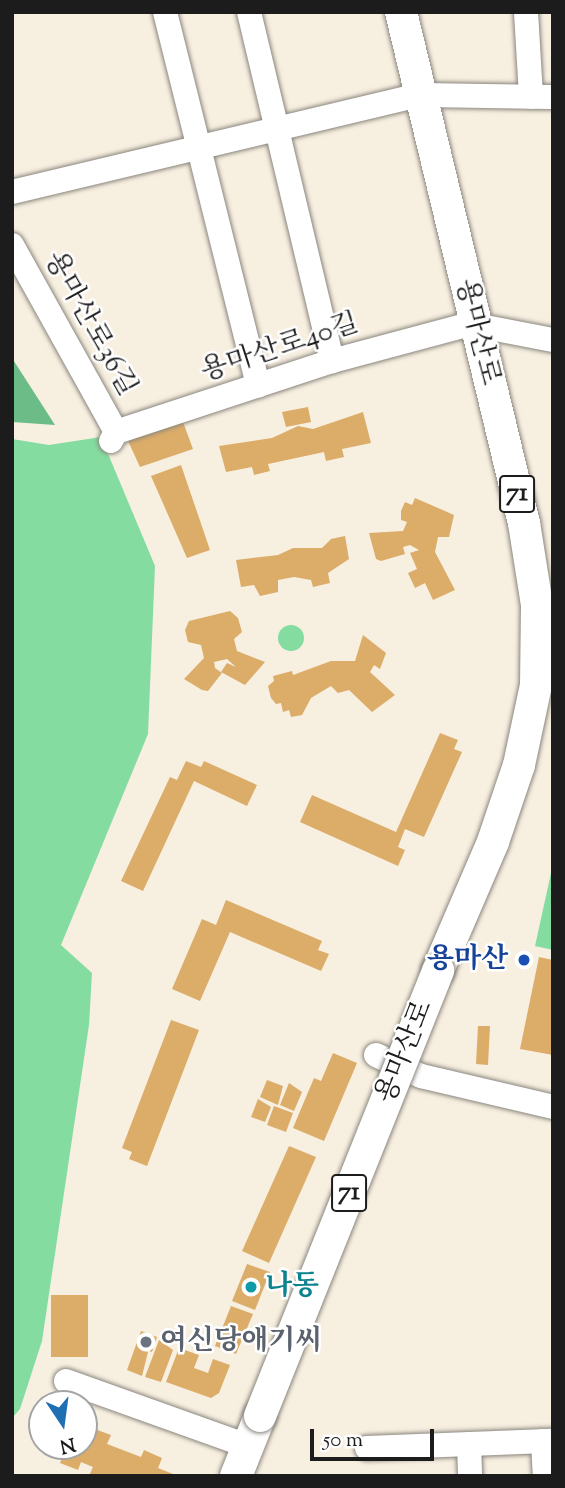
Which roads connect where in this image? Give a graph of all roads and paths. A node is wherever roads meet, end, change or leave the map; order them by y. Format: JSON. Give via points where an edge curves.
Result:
{"nodes":[{"id":1,"x":165,"y":12,"type":"edge"},
{"id":2,"x":249,"y":12,"type":"edge"},
{"id":3,"x":401,"y":12,"type":"edge"},
{"id":4,"x":526,"y":12,"type":"edge"},
{"id":5,"x":419,"y":95,"type":"junction"},
{"id":6,"x":542,"y":97,"type":"edge"},
{"id":7,"x":276,"y":131,"type":"junction"},
{"id":8,"x":199,"y":147,"type":"junction"},
{"id":9,"x":12,"y":192,"type":"edge"},
{"id":10,"x":12,"y":245,"type":"edge"},
{"id":11,"x":475,"y":324,"type":"junction"},
{"id":12,"x":553,"y":340,"type":"edge"},
{"id":13,"x":332,"y":361,"type":"junction"},
{"id":14,"x":258,"y":386,"type":"junction"},
{"id":15,"x":113,"y":437,"type":"joint"},
{"id":16,"x":545,"y":655,"type":"edge"},
{"id":17,"x":376,"y":1055,"type":"dead end"},
{"id":18,"x":553,"y":1107,"type":"edge"},
{"id":19,"x":66,"y":1381,"type":"dead end"},
{"id":20,"x":548,"y":1441,"type":"edge"},
{"id":21,"x":470,"y":1444,"type":"junction"},
{"id":22,"x":248,"y":1446,"type":"junction"},
{"id":23,"x":367,"y":1448,"type":"dead end"},
{"id":24,"x":236,"y":1476,"type":"edge"},
{"id":25,"x":470,"y":1476,"type":"edge"},
{"id":26,"x":545,"y":1476,"type":"edge"}],
"edges":[{"from":1,"to":8,"type":"street"},
{"from":2,"to":7,"type":"street"},
{"from":3,"to":5,"type":"main road","name":"용마산로","number":"71"},
{"from":4,"to":6,"type":"street"},
{"from":5,"to":6,"type":"street"},
{"from":5,"to":7,"type":"street"},
{"from":5,"to":11,"type":"main road","name":"용마산로","number":"71"},
{"from":7,"to":8,"type":"street"},
{"from":7,"to":13,"type":"street"},
{"from":8,"to":9,"type":"street"},
{"from":8,"to":14,"type":"street"},
{"from":10,"to":15,"type":"street","name":"용마산로36길"},
{"from":11,"to":12,"type":"street"},
{"from":11,"to":13,"type":"street","name":"용마산로40길"},
{"from":11,"to":16,"type":"main road","name":"용마산로","number":"71","via":[[533,567]]},
{"from":13,"to":14,"type":"street","name":"용마산로40길"},
{"from":14,"to":15,"type":"street","name":"용마산로40길"},
{"from":16,"to":22,"type":"main road","name":"용마산로","number":"71","bridge":true,"via":[[507,804]]},
{"from":17,"to":18,"type":"street","via":[[421,1076]]},
{"from":19,"to":22,"type":"street"},
{"from":20,"to":21,"type":"street"},
{"from":20,"to":26,"type":"street"},
{"from":21,"to":23,"type":"street"},
{"from":21,"to":25,"type":"street"},
{"from":22,"to":24,"type":"main road","name":"용마산로","number":"71"}]}
